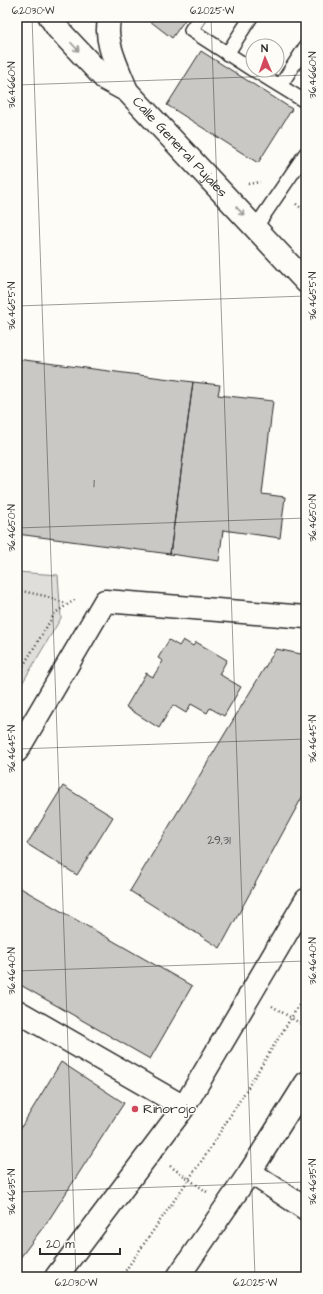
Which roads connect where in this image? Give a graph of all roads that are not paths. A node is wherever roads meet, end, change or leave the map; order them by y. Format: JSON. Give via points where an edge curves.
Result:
{"nodes":[{"id":1,"x":50,"y":17,"type":"edge"},
{"id":2,"x":110,"y":17,"type":"edge"},
{"id":3,"x":200,"y":17,"type":"edge"},
{"id":4,"x":251,"y":17,"type":"edge"},
{"id":5,"x":306,"y":46,"type":"edge"},
{"id":6,"x":227,"y":54,"type":"junction"},
{"id":7,"x":245,"y":65,"type":"edge"},
{"id":8,"x":266,"y":78,"type":"edge"},
{"id":9,"x":280,"y":86,"type":"junction"},
{"id":10,"x":127,"y":91,"type":"junction"},
{"id":11,"x":306,"y":102,"type":"edge"},
{"id":12,"x":306,"y":154,"type":"edge"},
{"id":13,"x":255,"y":228,"type":"junction"},
{"id":14,"x":306,"y":282,"type":"edge"},
{"id":15,"x":306,"y":617,"type":"edge"},
{"id":16,"x":17,"y":751,"type":"edge"},
{"id":17,"x":306,"y":900,"type":"edge"},
{"id":18,"x":17,"y":1012,"type":"edge"},
{"id":19,"x":306,"y":1083,"type":"edge"},
{"id":20,"x":184,"y":1107,"type":"junction"},
{"id":21,"x":250,"y":1172,"type":"junction"},
{"id":22,"x":306,"y":1209,"type":"edge"},
{"id":23,"x":56,"y":1277,"type":"edge"},
{"id":24,"x":178,"y":1277,"type":"edge"}],
"edges":[{"from":1,"to":10,"type":"street","name":"Calle General Pujales","one_way":true,"via":[[105,79]]},
{"from":2,"to":10,"type":"street","via":[[110,47]]},
{"from":3,"to":6,"type":"lane","via":[[191,30]]},
{"from":4,"to":6,"type":"lane"},
{"from":5,"to":9,"type":"lane"},
{"from":6,"to":7,"type":"lane"},
{"from":8,"to":9,"type":"lane"},
{"from":9,"to":11,"type":"lane"},
{"from":10,"to":13,"type":"street","name":"Calle General Pujales","one_way":true},
{"from":12,"to":13,"type":"lane"},
{"from":13,"to":14,"type":"street","name":"Calle General Pujales"},
{"from":15,"to":16,"type":"street","via":[[105,601]]},
{"from":17,"to":20,"type":"street"},
{"from":18,"to":20,"type":"street"},
{"from":19,"to":21,"type":"street"},
{"from":20,"to":23,"type":"street"},
{"from":21,"to":22,"type":"street"},
{"from":21,"to":24,"type":"street"}]}
